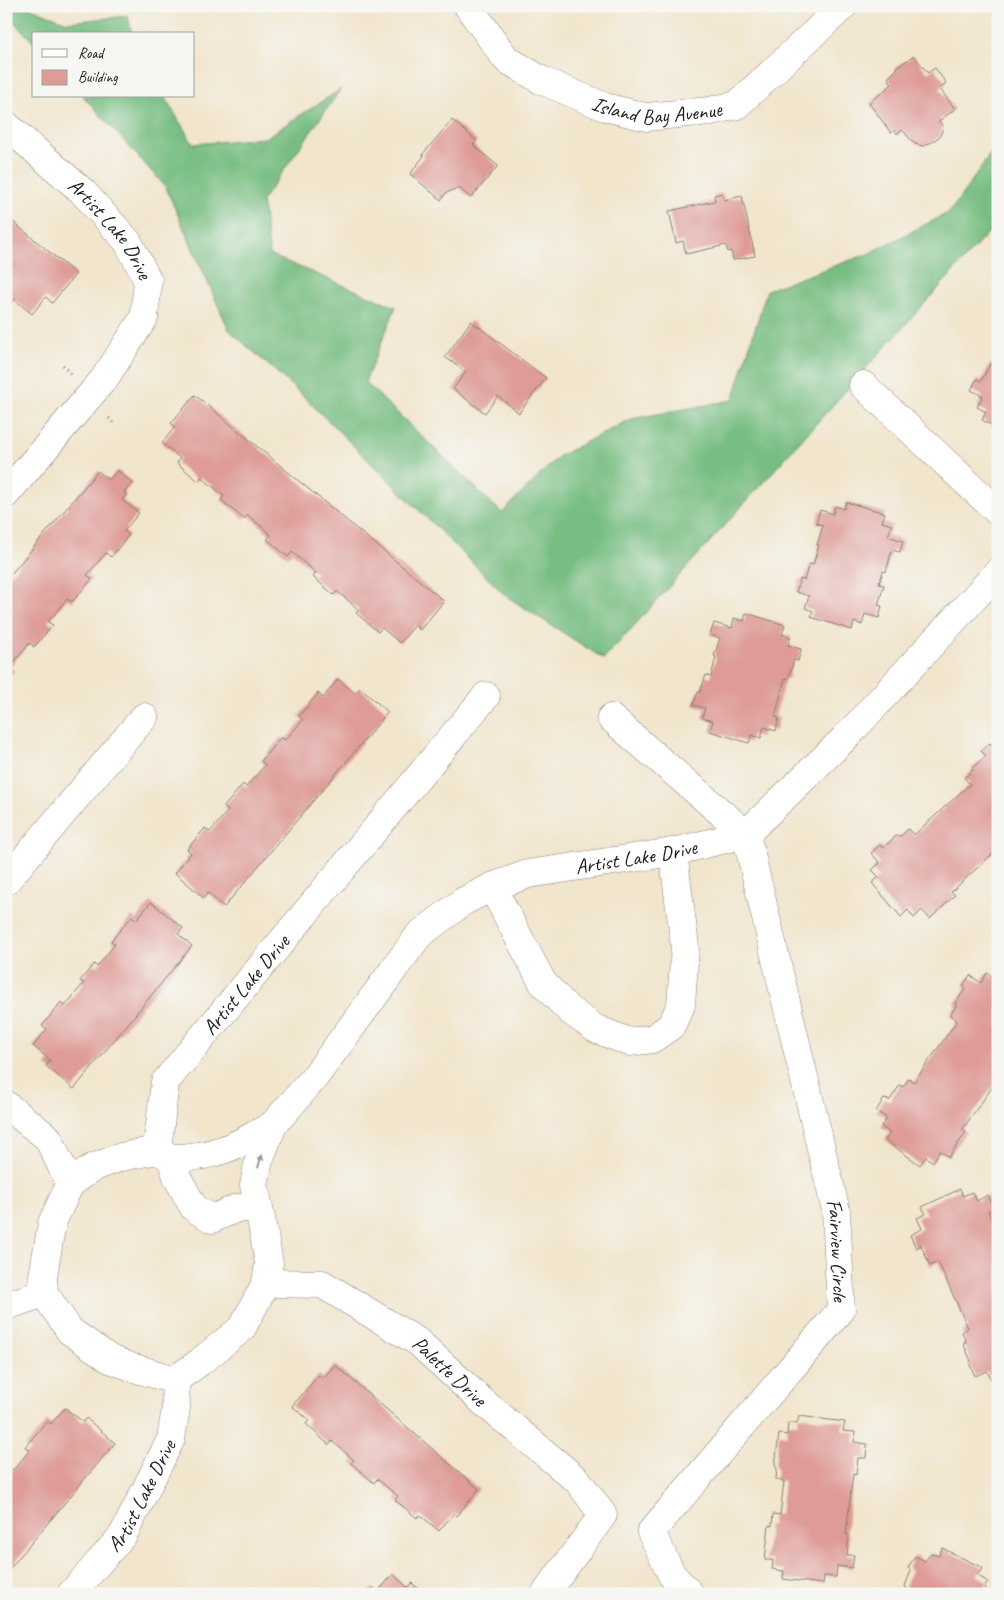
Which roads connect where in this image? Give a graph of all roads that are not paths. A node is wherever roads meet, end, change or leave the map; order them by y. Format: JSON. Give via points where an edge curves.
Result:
{"nodes":[{"id":1,"x":468,"y":6,"type":"edge"},
{"id":2,"x":843,"y":6,"type":"edge"},
{"id":3,"x":6,"y":125,"type":"edge"},
{"id":4,"x":863,"y":385,"type":"dead end"},
{"id":5,"x":6,"y":494,"type":"edge"},
{"id":6,"x":998,"y":512,"type":"edge"},
{"id":7,"x":998,"y":572,"type":"edge"},
{"id":8,"x":486,"y":696,"type":"dead end"},
{"id":9,"x":144,"y":716,"type":"dead end"},
{"id":10,"x":612,"y":718,"type":"dead end"},
{"id":11,"x":746,"y":834,"type":"junction"},
{"id":12,"x":673,"y":852,"type":"junction"},
{"id":13,"x":6,"y":881,"type":"edge"},
{"id":14,"x":492,"y":887,"type":"junction"},
{"id":15,"x":6,"y":1105,"type":"edge"},
{"id":16,"x":273,"y":1125,"type":"junction"},
{"id":17,"x":164,"y":1154,"type":"junction"},
{"id":18,"x":70,"y":1184,"type":"junction"},
{"id":19,"x":259,"y":1208,"type":"junction"},
{"id":20,"x":266,"y":1283,"type":"junction"},
{"id":21,"x":44,"y":1293,"type":"junction"},
{"id":22,"x":6,"y":1306,"type":"edge"},
{"id":23,"x":175,"y":1380,"type":"junction"},
{"id":24,"x":72,"y":1594,"type":"edge"},
{"id":25,"x":544,"y":1594,"type":"edge"},
{"id":26,"x":690,"y":1594,"type":"edge"}],
"edges":[{"from":1,"to":2,"type":"street","name":"Island Bay Avenue","via":[[506,59],[541,80],[605,107],[646,117],[710,111],[736,104]]},
{"from":3,"to":5,"type":"street","name":"Artist Lake Drive","via":[[82,191],[128,242],[148,281],[144,318],[104,379]]},
{"from":4,"to":6,"type":"street"},
{"from":7,"to":11,"type":"street","via":[[848,736]]},
{"from":8,"to":17,"type":"street","name":"Artist Lake Drive","via":[[165,1082]]},
{"from":9,"to":13,"type":"street"},
{"from":10,"to":11,"type":"street"},
{"from":11,"to":12,"type":"street","name":"Artist Lake Drive"},
{"from":11,"to":26,"type":"street","name":"Fairview Circle","via":[[836,1212],[841,1310],[651,1532],[672,1575]]},
{"from":12,"to":14,"type":"street","name":"Artist Lake Drive","via":[[528,874]]},
{"from":12,"to":14,"type":"street","via":[[685,947],[681,1005],[671,1026],[652,1039],[629,1042],[596,1029],[569,1010],[543,983]]},
{"from":14,"to":16,"type":"street","name":"Artist Lake Drive","via":[[464,901],[419,935],[314,1078]]},
{"from":15,"to":18,"type":"street","via":[[48,1138]]},
{"from":16,"to":17,"type":"street","name":"Artist Lake Drive","via":[[234,1147],[213,1154],[189,1158]]},
{"from":19,"to":16,"type":"street","name":"Artist Lake Drive","one_way":true,"via":[[254,1185],[259,1160]]},
{"from":17,"to":18,"type":"street","name":"Artist Lake Drive","via":[[121,1157],[92,1168]]},
{"from":17,"to":19,"type":"street","name":"Artist Lake Drive","via":[[194,1208],[212,1219],[237,1208]]},
{"from":18,"to":21,"type":"street","name":"Artist Lake Drive","via":[[52,1223],[43,1276]]},
{"from":19,"to":20,"type":"street","name":"Artist Lake Drive","via":[[269,1263]]},
{"from":20,"to":23,"type":"street","name":"Artist Lake Drive","via":[[242,1328]]},
{"from":20,"to":25,"type":"street","name":"Palette Drive","via":[[322,1284],[418,1342],[578,1481],[603,1515]]},
{"from":21,"to":22,"type":"street"},
{"from":21,"to":23,"type":"street","via":[[70,1331],[110,1359]]},
{"from":23,"to":24,"type":"street","name":"Artist Lake Drive","via":[[176,1408],[171,1439],[123,1534]]}]}
